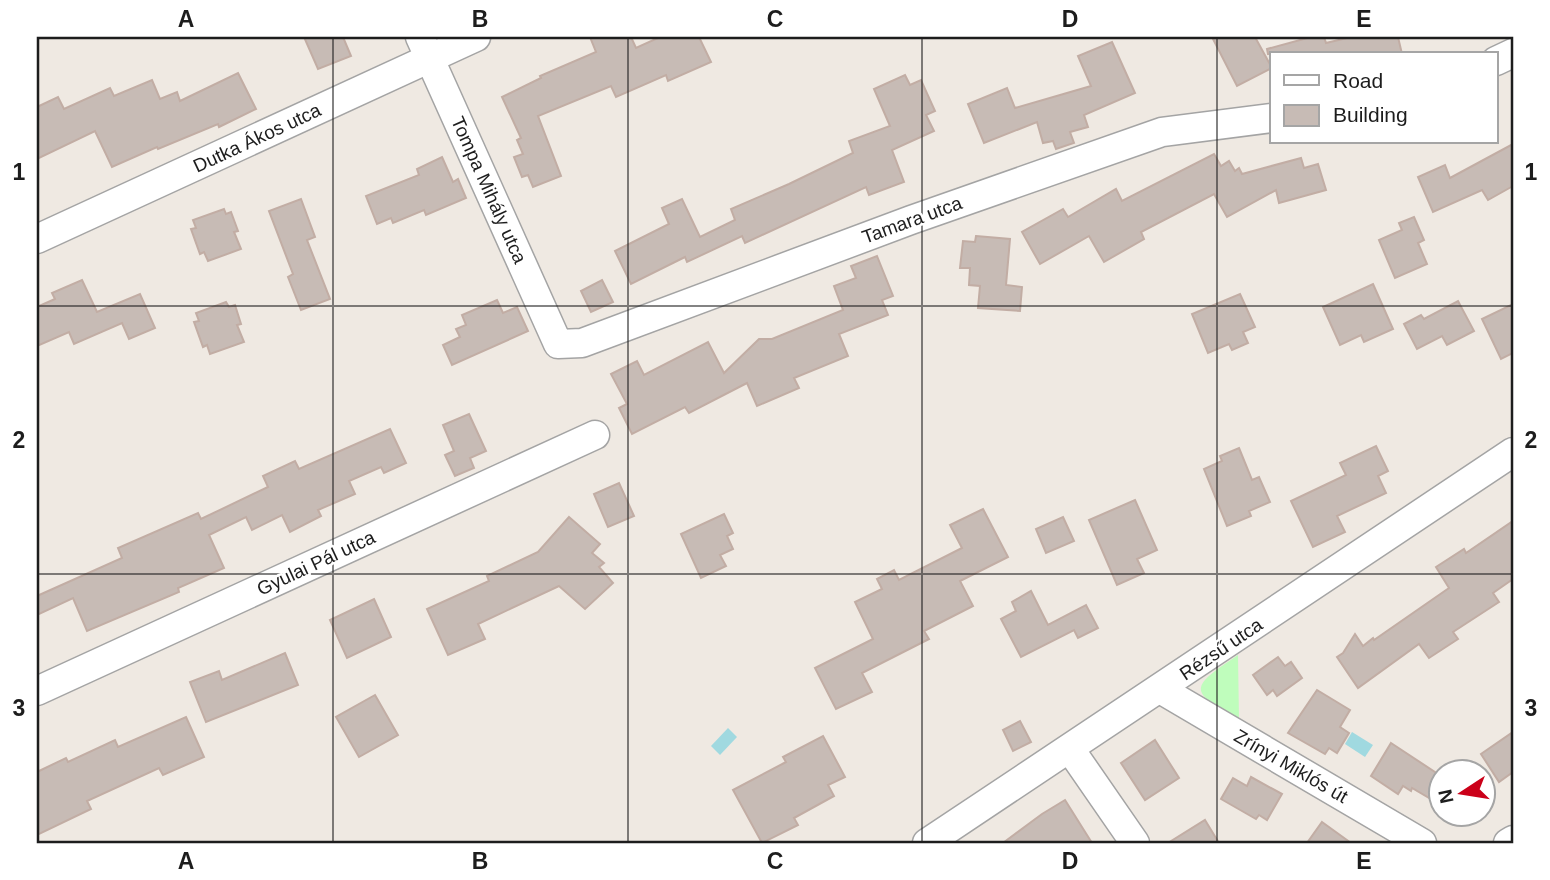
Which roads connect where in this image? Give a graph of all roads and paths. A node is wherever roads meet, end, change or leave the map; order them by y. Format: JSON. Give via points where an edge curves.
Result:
{"nodes":[{"id":1,"x":476,"y":37,"type":"edge"},
{"id":2,"x":425,"y":48,"type":"edge"},
{"id":3,"x":1270,"y":118,"type":"edge"},
{"id":4,"x":37,"y":239,"type":"edge"},
{"id":5,"x":558,"y":344,"type":"joint"},
{"id":6,"x":595,"y":435,"type":"dead end"},
{"id":7,"x":1513,"y":452,"type":"edge"},
{"id":8,"x":1160,"y":689,"type":"junction"},
{"id":9,"x":37,"y":691,"type":"edge"},
{"id":10,"x":1070,"y":749,"type":"junction"},
{"id":11,"x":1513,"y":840,"type":"edge"},
{"id":12,"x":927,"y":843,"type":"edge"},
{"id":13,"x":1135,"y":843,"type":"edge"},
{"id":14,"x":1422,"y":843,"type":"edge"},
{"id":15,"x":1508,"y":843,"type":"edge"}],
"edges":[{"from":1,"to":2,"type":"street","name":"Dutka Ákos utca"},
{"from":2,"to":4,"type":"street","name":"Dutka Ákos utca"},
{"from":2,"to":5,"type":"street","name":"Tompa Mihály utca"},
{"from":3,"to":5,"type":"street","name":"Tamara utca","via":[[1162,132],[582,343]]},
{"from":6,"to":9,"type":"street","name":"Gyulai Pál utca"},
{"from":7,"to":8,"type":"street","name":"Rézsű utca"},
{"from":8,"to":10,"type":"street","name":"Rézsű utca"},
{"from":8,"to":14,"type":"street","name":"Zrínyi Miklós út"},
{"from":10,"to":12,"type":"street","name":"Rézsű utca"},
{"from":10,"to":13,"type":"street"},
{"from":11,"to":15,"type":"street"}]}
